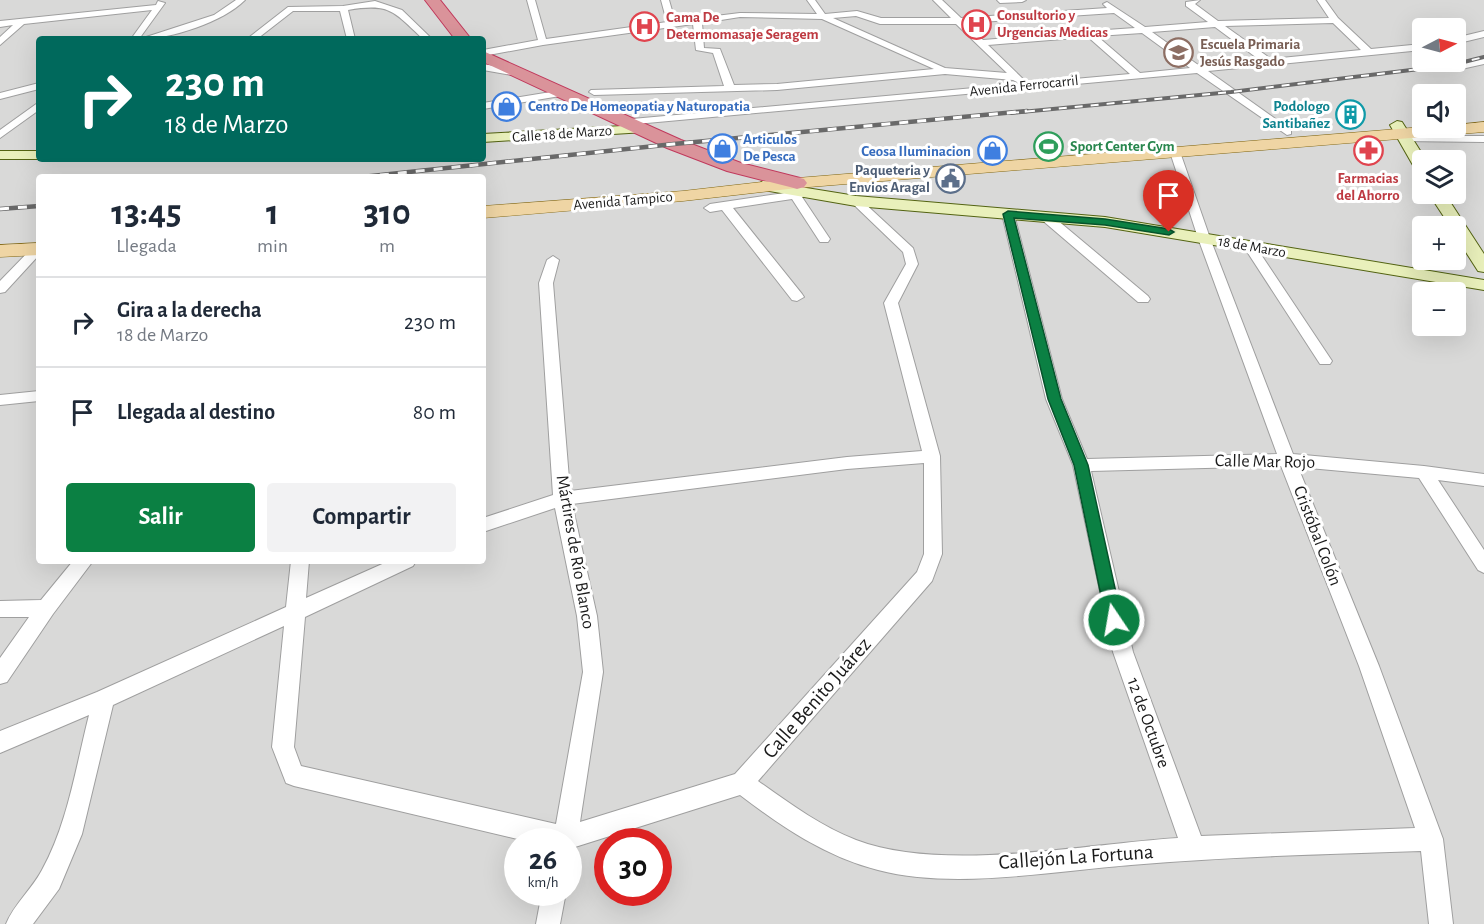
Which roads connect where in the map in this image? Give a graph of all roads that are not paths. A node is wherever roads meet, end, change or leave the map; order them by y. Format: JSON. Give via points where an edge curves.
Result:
{"nodes":[{"id":1,"x":164,"y":0,"type":"edge"},
{"id":2,"x":241,"y":0,"type":"edge"},
{"id":3,"x":531,"y":0,"type":"edge"},
{"id":4,"x":665,"y":0,"type":"edge"},
{"id":5,"x":811,"y":0,"type":"edge"},
{"id":6,"x":937,"y":0,"type":"edge"},
{"id":7,"x":1022,"y":0,"type":"edge"},
{"id":8,"x":1102,"y":0,"type":"edge"},
{"id":9,"x":1196,"y":0,"type":"edge"},
{"id":10,"x":1321,"y":0,"type":"edge"},
{"id":11,"x":1000,"y":2,"type":"dead end"},
{"id":12,"x":440,"y":4,"type":"edge"},
{"id":13,"x":156,"y":7,"type":"junction"},
{"id":14,"x":1055,"y":7,"type":"dead end"},
{"id":15,"x":343,"y":8,"type":"junction"},
{"id":16,"x":1116,"y":10,"type":"junction"},
{"id":17,"x":1064,"y":14,"type":"junction"},
{"id":18,"x":823,"y":17,"type":"junction"},
{"id":19,"x":697,"y":20,"type":"junction"},
{"id":20,"x":1335,"y":20,"type":"junction"},
{"id":21,"x":959,"y":21,"type":"junction"},
{"id":22,"x":1073,"y":21,"type":"dead end"},
{"id":23,"x":20,"y":23,"type":"junction"},
{"id":24,"x":0,"y":24,"type":"edge"},
{"id":25,"x":672,"y":24,"type":"junction"},
{"id":26,"x":1215,"y":24,"type":"junction"},
{"id":27,"x":1082,"y":28,"type":"dead end"},
{"id":28,"x":1145,"y":31,"type":"junction"},
{"id":29,"x":1484,"y":34,"type":"edge"},
{"id":30,"x":1090,"y":35,"type":"junction"},
{"id":31,"x":137,"y":36,"type":"edge"},
{"id":32,"x":154,"y":36,"type":"edge"},
{"id":33,"x":255,"y":36,"type":"edge"},
{"id":34,"x":350,"y":36,"type":"edge"},
{"id":35,"x":425,"y":36,"type":"edge"},
{"id":36,"x":461,"y":36,"type":"edge"},
{"id":37,"x":1466,"y":38,"type":"edge"},
{"id":38,"x":0,"y":42,"type":"edge"},
{"id":39,"x":543,"y":42,"type":"junction"},
{"id":40,"x":982,"y":43,"type":"junction"},
{"id":41,"x":1412,"y":48,"type":"edge"},
{"id":42,"x":486,"y":54,"type":"edge"},
{"id":43,"x":1370,"y":54,"type":"junction"},
{"id":44,"x":486,"y":57,"type":"edge"},
{"id":45,"x":1484,"y":61,"type":"edge"},
{"id":46,"x":1270,"y":63,"type":"junction"},
{"id":47,"x":1466,"y":65,"type":"edge"},
{"id":48,"x":486,"y":68,"type":"edge"},
{"id":49,"x":1199,"y":69,"type":"junction"},
{"id":50,"x":945,"y":70,"type":"junction"},
{"id":51,"x":518,"y":74,"type":"junction"},
{"id":52,"x":1137,"y":75,"type":"junction"},
{"id":53,"x":1015,"y":77,"type":"junction"},
{"id":54,"x":36,"y":87,"type":"edge"},
{"id":55,"x":1026,"y":87,"type":"junction"},
{"id":56,"x":730,"y":88,"type":"junction"},
{"id":57,"x":594,"y":92,"type":"dead end"},
{"id":58,"x":563,"y":93,"type":"junction"},
{"id":59,"x":0,"y":96,"type":"edge"},
{"id":60,"x":486,"y":106,"type":"edge"},
{"id":61,"x":36,"y":107,"type":"edge"},
{"id":62,"x":631,"y":113,"type":"junction"},
{"id":63,"x":1484,"y":117,"type":"edge"},
{"id":64,"x":1466,"y":119,"type":"edge"},
{"id":65,"x":1484,"y":127,"type":"edge"},
{"id":66,"x":1412,"y":128,"type":"edge"},
{"id":67,"x":1287,"y":132,"type":"junction"},
{"id":68,"x":1401,"y":133,"type":"junction"},
{"id":69,"x":0,"y":135,"type":"edge"},
{"id":70,"x":486,"y":137,"type":"edge"},
{"id":71,"x":1484,"y":139,"type":"edge"},
{"id":72,"x":674,"y":144,"type":"junction"},
{"id":73,"x":1412,"y":151,"type":"edge"},
{"id":74,"x":1113,"y":152,"type":"junction"},
{"id":75,"x":1175,"y":152,"type":"junction"},
{"id":76,"x":0,"y":155,"type":"edge"},
{"id":77,"x":36,"y":155,"type":"edge"},
{"id":78,"x":732,"y":179,"type":"junction"},
{"id":79,"x":767,"y":181,"type":"junction"},
{"id":80,"x":799,"y":190,"type":"junction"},
{"id":81,"x":486,"y":201,"type":"edge"},
{"id":82,"x":856,"y":201,"type":"junction"},
{"id":83,"x":1443,"y":204,"type":"edge"},
{"id":84,"x":725,"y":206,"type":"junction"},
{"id":85,"x":710,"y":208,"type":"dead end"},
{"id":86,"x":486,"y":213,"type":"edge"},
{"id":87,"x":1008,"y":214,"type":"junction"},
{"id":88,"x":1046,"y":217,"type":"junction"},
{"id":89,"x":1204,"y":238,"type":"junction"},
{"id":90,"x":824,"y":239,"type":"dead end"},
{"id":91,"x":0,"y":240,"type":"edge"},
{"id":92,"x":36,"y":246,"type":"edge"},
{"id":93,"x":36,"y":246,"type":"edge"},
{"id":94,"x":1250,"y":247,"type":"junction"},
{"id":95,"x":36,"y":249,"type":"edge"},
{"id":96,"x":0,"y":251,"type":"edge"},
{"id":97,"x":553,"y":260,"type":"dead end"},
{"id":98,"x":1484,"y":267,"type":"edge"},
{"id":99,"x":1484,"y":285,"type":"edge"},
{"id":100,"x":0,"y":289,"type":"edge"},
{"id":101,"x":797,"y":297,"type":"dead end"},
{"id":102,"x":1143,"y":299,"type":"dead end"},
{"id":103,"x":1324,"y":361,"type":"dead end"},
{"id":104,"x":36,"y":396,"type":"edge"},
{"id":105,"x":0,"y":400,"type":"edge"},
{"id":106,"x":932,"y":456,"type":"junction"},
{"id":107,"x":1287,"y":460,"type":"junction"},
{"id":108,"x":1081,"y":465,"type":"junction"},
{"id":109,"x":1424,"y":472,"type":"junction"},
{"id":110,"x":1484,"y":480,"type":"edge"},
{"id":111,"x":562,"y":499,"type":"junction"},
{"id":112,"x":486,"y":524,"type":"edge"},
{"id":113,"x":82,"y":564,"type":"edge"},
{"id":114,"x":300,"y":564,"type":"edge"},
{"id":115,"x":401,"y":564,"type":"edge"},
{"id":116,"x":1484,"y":565,"type":"edge"},
{"id":117,"x":46,"y":608,"type":"junction"},
{"id":118,"x":0,"y":609,"type":"edge"},
{"id":119,"x":296,"y":613,"type":"junction"},
{"id":120,"x":0,"y":675,"type":"edge"},
{"id":121,"x":104,"y":699,"type":"junction"},
{"id":122,"x":0,"y":742,"type":"edge"},
{"id":123,"x":741,"y":783,"type":"junction"},
{"id":124,"x":515,"y":828,"type":"edge"},
{"id":125,"x":567,"y":828,"type":"edge"},
{"id":126,"x":582,"y":834,"type":"edge"},
{"id":127,"x":1431,"y":839,"type":"junction"},
{"id":128,"x":1193,"y":848,"type":"junction"},
{"id":129,"x":551,"y":906,"type":"edge"},
{"id":130,"x":18,"y":924,"type":"edge"},
{"id":131,"x":548,"y":924,"type":"edge"},
{"id":132,"x":1441,"y":924,"type":"edge"}],
"edges":[{"from":1,"to":13,"type":"street"},
{"from":2,"to":32,"type":"street","via":[[217,17]]},
{"from":3,"to":39,"type":"street"},
{"from":4,"to":25,"type":"street"},
{"from":5,"to":18,"type":"street"},
{"from":6,"to":21,"type":"street"},
{"from":7,"to":11,"type":"street"},
{"from":8,"to":16,"type":"street"},
{"from":9,"to":26,"type":"street","via":[[1189,4]]},
{"from":10,"to":20,"type":"street"},
{"from":12,"to":36,"type":"highway"},
{"from":13,"to":23,"type":"street"},
{"from":13,"to":31,"type":"street"},
{"from":14,"to":17,"type":"street"},
{"from":15,"to":33,"type":"street","via":[[291,9]]},
{"from":15,"to":34,"type":"street"},
{"from":15,"to":35,"type":"street","via":[[381,4],[399,12]]},
{"from":16,"to":17,"type":"street"},
{"from":16,"to":28,"type":"street"},
{"from":17,"to":21,"type":"street"},
{"from":17,"to":22,"type":"street"},
{"from":18,"to":19,"type":"street","via":[[740,15]]},
{"from":18,"to":21,"type":"street","via":[[857,13],[880,21]]},
{"from":18,"to":50,"type":"street"},
{"from":19,"to":25,"type":"street"},
{"from":19,"to":56,"type":"street","via":[[700,50],[717,51]]},
{"from":20,"to":26,"type":"street"},
{"from":20,"to":43,"type":"street"},
{"from":21,"to":40,"type":"street"},
{"from":23,"to":24,"type":"street"},
{"from":23,"to":38,"type":"street"},
{"from":25,"to":39,"type":"street"},
{"from":26,"to":28,"type":"street"},
{"from":26,"to":46,"type":"street"},
{"from":27,"to":30,"type":"street"},
{"from":28,"to":30,"type":"street"},
{"from":28,"to":49,"type":"street"},
{"from":29,"to":37,"type":"street"},
{"from":30,"to":40,"type":"street"},
{"from":30,"to":52,"type":"street"},
{"from":39,"to":42,"type":"street"},
{"from":40,"to":53,"type":"street"},
{"from":41,"to":43,"type":"street","name":"Avenida Ferrocarril"},
{"from":43,"to":46,"type":"street","name":"Avenida Ferrocarril"},
{"from":44,"to":51,"type":"highway"},
{"from":45,"to":47,"type":"street"},
{"from":46,"to":49,"type":"street","name":"Avenida Ferrocarril"},
{"from":48,"to":51,"type":"street"},
{"from":49,"to":52,"type":"street","name":"Avenida Ferrocarril"},
{"from":49,"to":67,"type":"street"},
{"from":50,"to":53,"type":"street"},
{"from":50,"to":56,"type":"street"},
{"from":51,"to":58,"type":"highway"},
{"from":52,"to":55,"type":"street","name":"Avenida Ferrocarril"},
{"from":53,"to":55,"type":"street"},
{"from":54,"to":59,"type":"street"},
{"from":55,"to":62,"type":"street","name":"Avenida Ferrocarril"},
{"from":56,"to":62,"type":"street"},
{"from":57,"to":62,"type":"street"},
{"from":58,"to":60,"type":"street"},
{"from":58,"to":62,"type":"highway"},
{"from":61,"to":69,"type":"street"},
{"from":62,"to":70,"type":"main road","name":"Calle 18 de Marzo"},
{"from":62,"to":72,"type":"highway"},
{"from":63,"to":64,"type":"main road"},
{"from":65,"to":68,"type":"main road"},
{"from":66,"to":68,"type":"main road"},
{"from":67,"to":68,"type":"main road"},
{"from":67,"to":74,"type":"main road"},
{"from":68,"to":71,"type":"street"},
{"from":68,"to":73,"type":"main road"},
{"from":68,"to":75,"type":"main road"},
{"from":72,"to":78,"type":"highway"},
{"from":72,"to":79,"type":"highway"},
{"from":74,"to":75,"type":"main road"},
{"from":74,"to":79,"type":"main road","name":"Avenida Tampico"},
{"from":74,"to":80,"type":"main road"},
{"from":75,"to":89,"type":"street","name":"Cristóbal Colón"},
{"from":76,"to":77,"type":"main road"},
{"from":78,"to":79,"type":"highway"},
{"from":78,"to":81,"type":"main road","name":"Avenida Tampico"},
{"from":79,"to":80,"type":"highway"},
{"from":79,"to":86,"type":"main road","name":"Avenida Tampico","via":[[683,196]]},
{"from":80,"to":82,"type":"main road","name":"18 de Marzo"},
{"from":80,"to":84,"type":"street"},
{"from":80,"to":90,"type":"street"},
{"from":82,"to":87,"type":"main road","name":"18 de Marzo"},
{"from":82,"to":106,"type":"street","name":"Calle Benito Juárez","via":[[909,252],[912,264],[891,303]]},
{"from":83,"to":98,"type":"main road"},
{"from":84,"to":85,"type":"street"},
{"from":84,"to":101,"type":"street"},
{"from":87,"to":88,"type":"main road","name":"18 de Marzo"},
{"from":87,"to":108,"type":"street","name":"12 de Octubre","via":[[1054,399]]},
{"from":88,"to":89,"type":"main road","name":"18 de Marzo"},
{"from":88,"to":102,"type":"street"},
{"from":89,"to":94,"type":"main road","name":"18 de Marzo"},
{"from":89,"to":107,"type":"street","name":"Cristóbal Colón"},
{"from":91,"to":92,"type":"main road"},
{"from":93,"to":96,"type":"main road"},
{"from":94,"to":99,"type":"main road","name":"18 de Marzo"},
{"from":94,"to":103,"type":"street"},
{"from":95,"to":100,"type":"street"},
{"from":97,"to":111,"type":"street","name":"Mártires de Río Blanco","via":[[546,283]]},
{"from":104,"to":105,"type":"street"},
{"from":106,"to":111,"type":"street"},
{"from":106,"to":123,"type":"street","name":"Calle Benito Juárez","via":[[933,554],[924,576]]},
{"from":107,"to":108,"type":"street","name":"Calle Mar Rojo"},
{"from":107,"to":109,"type":"street","name":"Calle Mar Rojo"},
{"from":107,"to":127,"type":"street","name":"Cristóbal Colón","via":[[1369,666]]},
{"from":108,"to":128,"type":"street","name":"12 de Octubre","via":[[1120,641]]},
{"from":109,"to":110,"type":"street","name":"Calle Mar Rojo"},
{"from":109,"to":116,"type":"street"},
{"from":111,"to":112,"type":"street"},
{"from":111,"to":125,"type":"street","name":"Mártires de Río Blanco","via":[[587,616],[593,672]]},
{"from":113,"to":117,"type":"street"},
{"from":114,"to":119,"type":"street"},
{"from":115,"to":119,"type":"street"},
{"from":117,"to":118,"type":"street"},
{"from":117,"to":120,"type":"street"},
{"from":119,"to":121,"type":"street"},
{"from":119,"to":124,"type":"street","via":[[284,747],[294,775]]},
{"from":121,"to":122,"type":"street"},
{"from":121,"to":130,"type":"street","via":[[70,834],[50,880]]},
{"from":123,"to":126,"type":"street"},
{"from":123,"to":128,"type":"street","name":"Callejón La Fortuna","via":[[790,819],[847,849],[901,863],[970,866]]},
{"from":127,"to":128,"type":"street","name":"Callejón La Fortuna"},
{"from":127,"to":132,"type":"street","name":"Cristóbal Colón"},
{"from":129,"to":131,"type":"street"}]}
